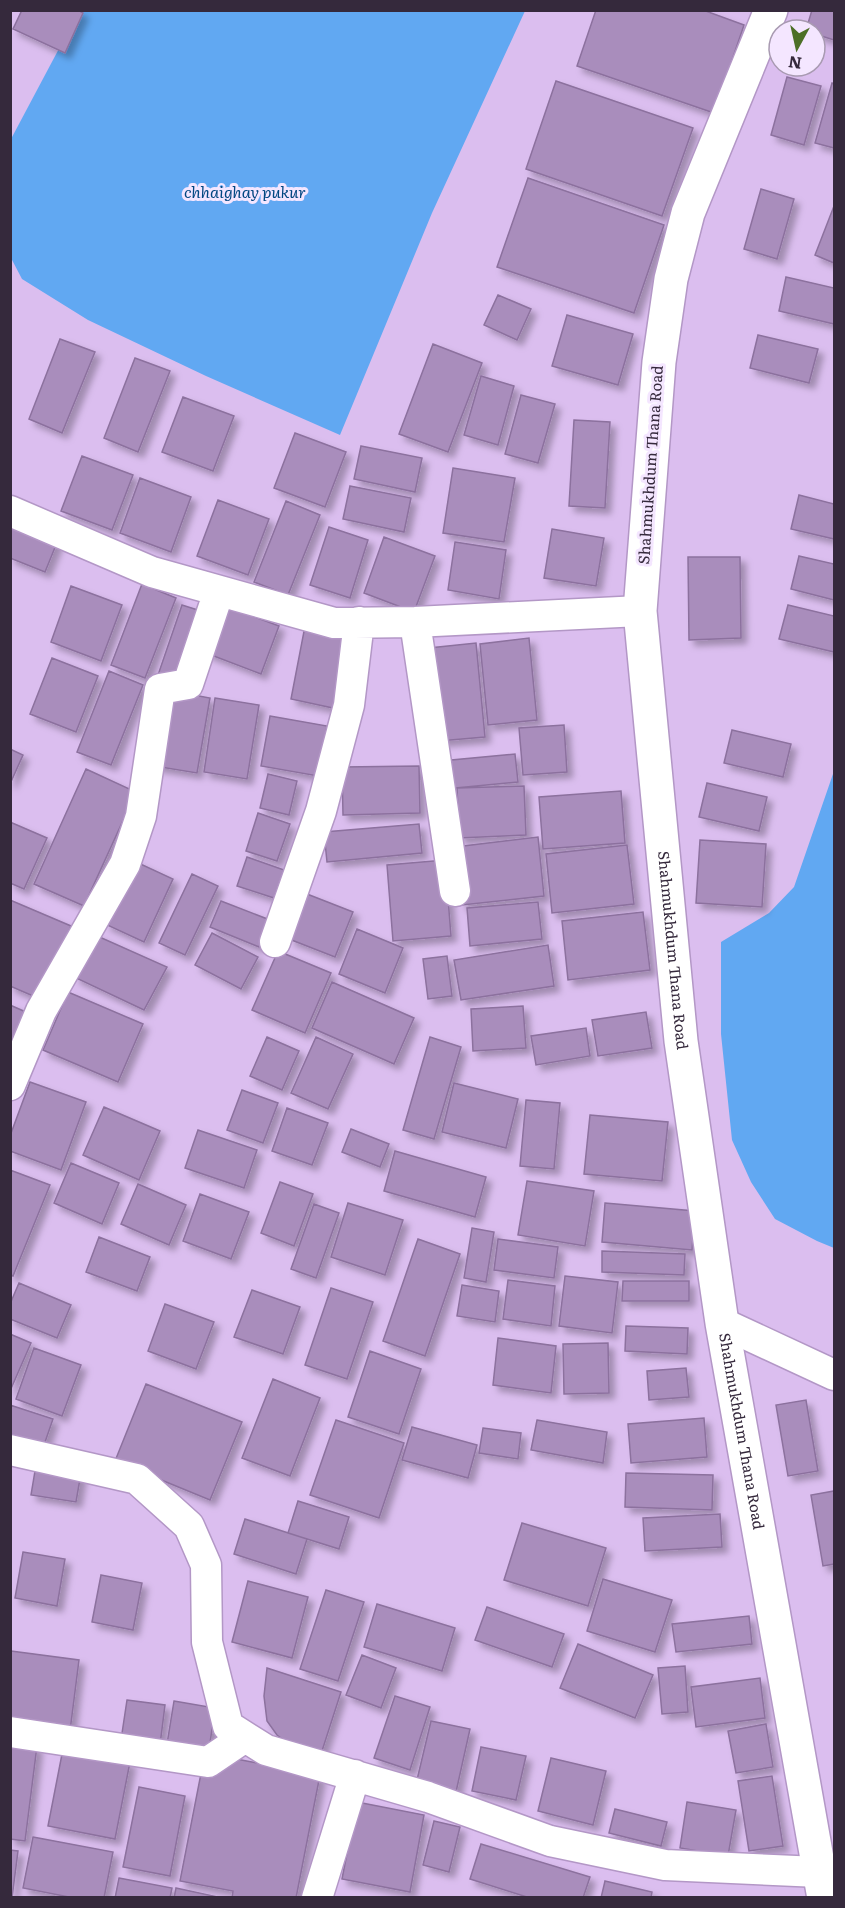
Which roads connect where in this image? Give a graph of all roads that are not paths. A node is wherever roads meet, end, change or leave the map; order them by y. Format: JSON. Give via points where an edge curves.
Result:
{"nodes":[{"id":1,"x":771,"y":10,"type":"edge"},
{"id":2,"x":10,"y":511,"type":"edge"},
{"id":3,"x":219,"y":591,"type":"junction"},
{"id":4,"x":640,"y":611,"type":"junction"},
{"id":5,"x":359,"y":622,"type":"junction"},
{"id":6,"x":415,"y":622,"type":"junction"},
{"id":7,"x":455,"y":891,"type":"dead end"},
{"id":8,"x":275,"y":942,"type":"dead end"},
{"id":9,"x":10,"y":1085,"type":"edge"},
{"id":10,"x":722,"y":1323,"type":"junction"},
{"id":11,"x":834,"y":1375,"type":"edge"},
{"id":12,"x":10,"y":1450,"type":"edge"},
{"id":13,"x":10,"y":1732,"type":"edge"},
{"id":14,"x":245,"y":1737,"type":"junction"},
{"id":15,"x":355,"y":1775,"type":"junction"},
{"id":16,"x":822,"y":1885,"type":"edge"},
{"id":17,"x":317,"y":1898,"type":"edge"}],
"edges":[{"from":1,"to":4,"type":"main road","name":"Shahmukhdum Thana Road","via":[[688,213],[671,279],[659,362]]},
{"from":2,"to":3,"type":"street","via":[[152,572]]},
{"from":3,"to":5,"type":"street","via":[[334,623]]},
{"from":3,"to":9,"type":"street","via":[[188,684],[160,689],[141,816],[125,864],[41,1011]]},
{"from":4,"to":6,"type":"street"},
{"from":4,"to":10,"type":"main road","name":"Shahmukhdum Thana Road","via":[[681,1041]]},
{"from":5,"to":6,"type":"street"},
{"from":5,"to":8,"type":"street","via":[[349,705],[327,790]]},
{"from":6,"to":7,"type":"street"},
{"from":10,"to":11,"type":"street"},
{"from":10,"to":16,"type":"main road","name":"Shahmukhdum Thana Road"},
{"from":12,"to":14,"type":"street","via":[[137,1479],[189,1526],[206,1565],[207,1642],[228,1726]]},
{"from":13,"to":14,"type":"street","via":[[208,1762]]},
{"from":14,"to":15,"type":"street","via":[[266,1750]]},
{"from":15,"to":16,"type":"street","via":[[550,1841],[665,1865]]},
{"from":15,"to":17,"type":"street"}]}
